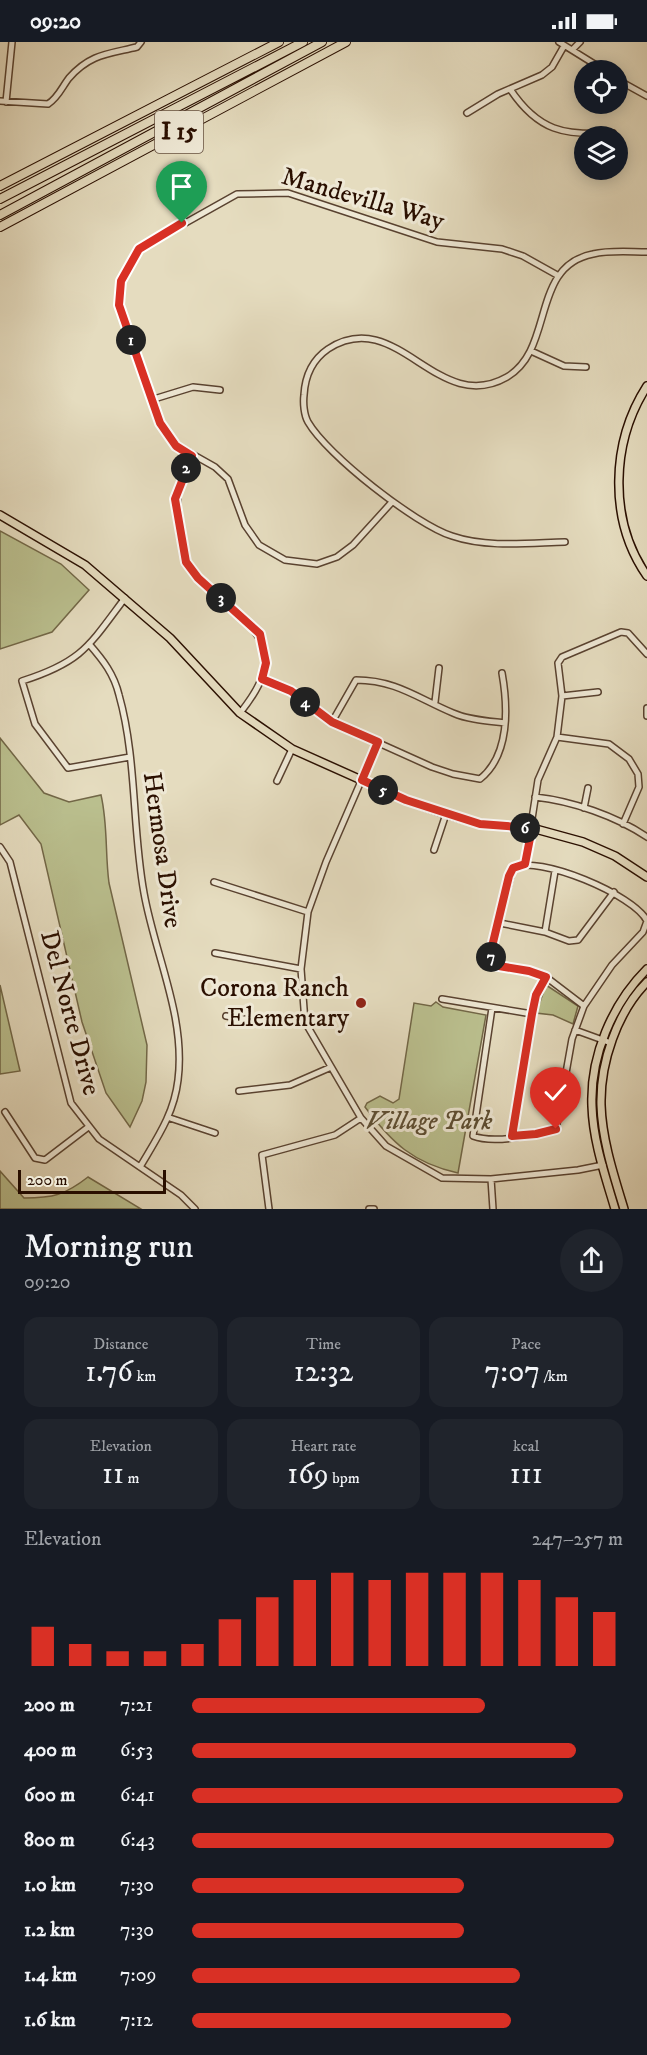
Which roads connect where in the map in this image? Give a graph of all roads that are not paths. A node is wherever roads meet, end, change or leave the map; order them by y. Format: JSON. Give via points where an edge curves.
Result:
{"nodes":[{"id":1,"x":12,"y":42,"type":"edge"},
{"id":2,"x":141,"y":42,"type":"edge"},
{"id":3,"x":279,"y":42,"type":"edge"},
{"id":4,"x":303,"y":42,"type":"edge"},
{"id":5,"x":322,"y":42,"type":"edge"},
{"id":6,"x":346,"y":42,"type":"edge"},
{"id":7,"x":580,"y":42,"type":"edge"},
{"id":8,"x":561,"y":44,"type":"edge"},
{"id":9,"x":572,"y":50,"type":"junction"},
{"id":10,"x":588,"y":60,"type":"edge"},
{"id":11,"x":628,"y":86,"type":"edge"},
{"id":12,"x":510,"y":89,"type":"junction"},
{"id":13,"x":647,"y":96,"type":"edge"},
{"id":14,"x":3,"y":102,"type":"edge"},
{"id":15,"x":467,"y":113,"type":"dead end"},
{"id":16,"x":574,"y":130,"type":"edge"},
{"id":17,"x":0,"y":186,"type":"edge"},
{"id":18,"x":0,"y":200,"type":"edge"},
{"id":19,"x":0,"y":215,"type":"edge"},
{"id":20,"x":0,"y":228,"type":"edge"},
{"id":21,"x":647,"y":252,"type":"edge"},
{"id":22,"x":557,"y":275,"type":"junction"},
{"id":23,"x":531,"y":351,"type":"junction"},
{"id":24,"x":586,"y":367,"type":"dead end"},
{"id":25,"x":647,"y":386,"type":"edge"},
{"id":26,"x":220,"y":390,"type":"dead end"},
{"id":27,"x":154,"y":399,"type":"junction"},
{"id":28,"x":192,"y":456,"type":"junction"},
{"id":29,"x":392,"y":502,"type":"junction"},
{"id":30,"x":0,"y":515,"type":"edge"},
{"id":31,"x":565,"y":542,"type":"dead end"},
{"id":32,"x":647,"y":576,"type":"edge"},
{"id":33,"x":125,"y":598,"type":"junction"},
{"id":34,"x":89,"y":644,"type":"junction"},
{"id":35,"x":647,"y":654,"type":"edge"},
{"id":36,"x":439,"y":668,"type":"dead end"},
{"id":37,"x":502,"y":673,"type":"dead end"},
{"id":38,"x":262,"y":679,"type":"junction"},
{"id":39,"x":598,"y":692,"type":"dead end"},
{"id":40,"x":562,"y":696,"type":"junction"},
{"id":41,"x":435,"y":702,"type":"junction"},
{"id":42,"x":647,"y":708,"type":"edge"},
{"id":43,"x":240,"y":713,"type":"junction"},
{"id":44,"x":647,"y":716,"type":"edge"},
{"id":45,"x":332,"y":722,"type":"junction"},
{"id":46,"x":505,"y":723,"type":"junction"},
{"id":47,"x":557,"y":738,"type":"junction"},
{"id":48,"x":378,"y":742,"type":"junction"},
{"id":49,"x":292,"y":749,"type":"junction"},
{"id":50,"x":130,"y":757,"type":"junction"},
{"id":51,"x":362,"y":780,"type":"junction"},
{"id":52,"x":277,"y":781,"type":"dead end"},
{"id":53,"x":588,"y":788,"type":"dead end"},
{"id":54,"x":535,"y":797,"type":"junction"},
{"id":55,"x":584,"y":808,"type":"junction"},
{"id":56,"x":446,"y":814,"type":"junction"},
{"id":57,"x":623,"y":824,"type":"junction"},
{"id":58,"x":532,"y":828,"type":"junction"},
{"id":59,"x":647,"y":837,"type":"edge"},
{"id":60,"x":0,"y":847,"type":"edge"},
{"id":61,"x":434,"y":850,"type":"dead end"},
{"id":62,"x":525,"y":864,"type":"junction"},
{"id":63,"x":555,"y":871,"type":"junction"},
{"id":64,"x":645,"y":873,"type":"edge"},
{"id":65,"x":214,"y":882,"type":"dead end"},
{"id":66,"x":614,"y":892,"type":"junction"},
{"id":67,"x":308,"y":912,"type":"junction"},
{"id":68,"x":647,"y":921,"type":"edge"},
{"id":69,"x":500,"y":923,"type":"junction"},
{"id":70,"x":545,"y":932,"type":"junction"},
{"id":71,"x":215,"y":953,"type":"dead end"},
{"id":72,"x":301,"y":969,"type":"junction"},
{"id":73,"x":647,"y":969,"type":"edge"},
{"id":74,"x":546,"y":977,"type":"junction"},
{"id":75,"x":647,"y":982,"type":"edge"},
{"id":76,"x":442,"y":999,"type":"dead end"},
{"id":77,"x":584,"y":1006,"type":"junction"},
{"id":78,"x":492,"y":1008,"type":"junction"},
{"id":79,"x":532,"y":1014,"type":"junction"},
{"id":80,"x":226,"y":1016,"type":"dead end"},
{"id":81,"x":304,"y":1022,"type":"junction"},
{"id":82,"x":575,"y":1030,"type":"junction"},
{"id":83,"x":603,"y":1040,"type":"junction"},
{"id":84,"x":611,"y":1043,"type":"junction"},
{"id":85,"x":329,"y":1068,"type":"junction"},
{"id":86,"x":239,"y":1091,"type":"dead end"},
{"id":87,"x":5,"y":1112,"type":"dead end"},
{"id":88,"x":170,"y":1118,"type":"junction"},
{"id":89,"x":361,"y":1118,"type":"junction"},
{"id":90,"x":87,"y":1128,"type":"junction"},
{"id":91,"x":214,"y":1133,"type":"dead end"},
{"id":92,"x":512,"y":1136,"type":"junction"},
{"id":93,"x":611,"y":1162,"type":"junction"},
{"id":94,"x":602,"y":1165,"type":"junction"},
{"id":95,"x":140,"y":1167,"type":"junction"},
{"id":96,"x":490,"y":1179,"type":"junction"},
{"id":97,"x":195,"y":1209,"type":"edge"},
{"id":98,"x":269,"y":1209,"type":"edge"},
{"id":99,"x":493,"y":1209,"type":"edge"},
{"id":100,"x":615,"y":1209,"type":"edge"},
{"id":101,"x":624,"y":1209,"type":"edge"}],
"edges":[{"from":1,"to":14,"type":"street"},
{"from":2,"to":14,"type":"street","via":[[137,47],[112,51],[89,61],[48,104]]},
{"from":3,"to":17,"type":"highway","number":"I 15"},
{"from":4,"to":18,"type":"highway"},
{"from":5,"to":19,"type":"highway"},
{"from":6,"to":20,"type":"highway","number":"I 15"},
{"from":7,"to":9,"type":"street"},
{"from":8,"to":9,"type":"street"},
{"from":8,"to":12,"type":"street","via":[[552,67]]},
{"from":9,"to":10,"type":"street"},
{"from":11,"to":13,"type":"street"},
{"from":12,"to":15,"type":"street"},
{"from":12,"to":16,"type":"street","via":[[531,117],[543,125]]},
{"from":21,"to":22,"type":"street","via":[[593,253],[569,264]]},
{"from":22,"to":23,"type":"street"},
{"from":22,"to":27,"type":"street","name":"Mandevilla Way","via":[[502,249],[437,242],[288,193],[237,194],[139,249],[121,281],[119,305]]},
{"from":23,"to":24,"type":"street","via":[[564,366]]},
{"from":23,"to":29,"type":"street","via":[[509,376],[495,383],[474,385],[439,376],[387,342],[369,338],[338,343],[314,363],[305,379],[303,401],[307,420],[326,444]]},
{"from":25,"to":32,"type":"main road","via":[[625,433],[619,489],[627,534]]},
{"from":26,"to":27,"type":"street","via":[[193,387]]},
{"from":27,"to":28,"type":"street","name":"Mandevilla Way","via":[[167,435]]},
{"from":28,"to":29,"type":"street","name":"Mandevilla Way","via":[[215,467],[228,479],[249,533],[259,545],[285,560],[317,564],[337,557],[353,546]]},
{"from":28,"to":38,"type":"street","via":[[175,499],[186,562],[198,578],[260,634],[266,663]]},
{"from":29,"to":31,"type":"street","via":[[429,527],[454,537],[498,543]]},
{"from":30,"to":33,"type":"main road","via":[[85,565]]},
{"from":33,"to":34,"type":"street"},
{"from":33,"to":43,"type":"main road","via":[[170,638]]},
{"from":34,"to":50,"type":"street","name":"Hermosa Drive","via":[[109,668],[119,694]]},
{"from":34,"to":50,"type":"street","via":[[62,667],[22,681],[35,724],[68,768]]},
{"from":35,"to":40,"type":"street","via":[[628,633],[621,632],[562,657],[558,663]]},
{"from":36,"to":41,"type":"street"},
{"from":37,"to":46,"type":"street","via":[[507,703]]},
{"from":38,"to":43,"type":"street"},
{"from":38,"to":45,"type":"street","via":[[291,691]]},
{"from":39,"to":40,"type":"street"},
{"from":40,"to":47,"type":"street"},
{"from":41,"to":45,"type":"street","via":[[386,683],[356,680]]},
{"from":41,"to":46,"type":"street","via":[[453,713]]},
{"from":42,"to":44,"type":"street"},
{"from":43,"to":49,"type":"main road"},
{"from":45,"to":48,"type":"street"},
{"from":46,"to":48,"type":"street","via":[[498,752],[480,779],[453,774]]},
{"from":47,"to":54,"type":"street","via":[[538,780]]},
{"from":47,"to":57,"type":"street","via":[[609,744],[629,759],[638,774],[639,787]]},
{"from":48,"to":51,"type":"street"},
{"from":49,"to":51,"type":"main road"},
{"from":49,"to":52,"type":"street"},
{"from":50,"to":88,"type":"street","name":"Hermosa Drive","via":[[144,894],[180,1038],[178,1080]]},
{"from":51,"to":56,"type":"main road"},
{"from":51,"to":67,"type":"street"},
{"from":53,"to":55,"type":"street"},
{"from":54,"to":55,"type":"street"},
{"from":54,"to":58,"type":"street"},
{"from":55,"to":57,"type":"street"},
{"from":56,"to":58,"type":"main road","via":[[480,824]]},
{"from":56,"to":61,"type":"street"},
{"from":57,"to":59,"type":"street"},
{"from":58,"to":62,"type":"street"},
{"from":58,"to":64,"type":"main road","via":[[583,842]]},
{"from":60,"to":90,"type":"street","name":"Del Norte Drive","via":[[10,862],[70,1103]]},
{"from":62,"to":63,"type":"street"},
{"from":62,"to":69,"type":"street","via":[[513,868],[509,876]]},
{"from":63,"to":66,"type":"street"},
{"from":63,"to":70,"type":"street"},
{"from":65,"to":67,"type":"street"},
{"from":66,"to":68,"type":"street","via":[[635,906]]},
{"from":66,"to":70,"type":"street","via":[[578,939],[569,941]]},
{"from":67,"to":72,"type":"street"},
{"from":68,"to":77,"type":"street","via":[[643,932],[612,965]]},
{"from":69,"to":70,"type":"street"},
{"from":69,"to":74,"type":"street","via":[[490,955],[493,965]]},
{"from":71,"to":72,"type":"street"},
{"from":72,"to":81,"type":"street"},
{"from":73,"to":83,"type":"main road","via":[[620,1004]]},
{"from":74,"to":77,"type":"street"},
{"from":74,"to":79,"type":"street"},
{"from":75,"to":84,"type":"main road","via":[[628,1008]]},
{"from":76,"to":78,"type":"street"},
{"from":77,"to":82,"type":"street"},
{"from":78,"to":79,"type":"street"},
{"from":78,"to":92,"type":"street","via":[[473,1136]]},
{"from":79,"to":92,"type":"street"},
{"from":80,"to":81,"type":"street","via":[[268,1023]]},
{"from":81,"to":85,"type":"street"},
{"from":82,"to":83,"type":"street"},
{"from":82,"to":92,"type":"street","via":[[556,1129]]},
{"from":83,"to":84,"type":"street"},
{"from":83,"to":94,"type":"main road","via":[[591,1105]]},
{"from":84,"to":93,"type":"main road","via":[[601,1105]]},
{"from":85,"to":86,"type":"street","via":[[290,1085]]},
{"from":85,"to":89,"type":"street","via":[[340,1079]]},
{"from":87,"to":90,"type":"street","via":[[35,1158],[45,1160]]},
{"from":88,"to":91,"type":"street"},
{"from":88,"to":95,"type":"street","name":"Hermosa Drive"},
{"from":89,"to":96,"type":"street","via":[[386,1146],[442,1178]]},
{"from":89,"to":98,"type":"street","via":[[335,1135],[262,1155]]},
{"from":90,"to":95,"type":"street","name":"Del Norte Drive"},
{"from":93,"to":94,"type":"street"},
{"from":93,"to":101,"type":"main road"},
{"from":94,"to":96,"type":"street"},
{"from":94,"to":100,"type":"main road"},
{"from":95,"to":97,"type":"street","name":"Del Norte Drive"},
{"from":96,"to":99,"type":"street"}]}
